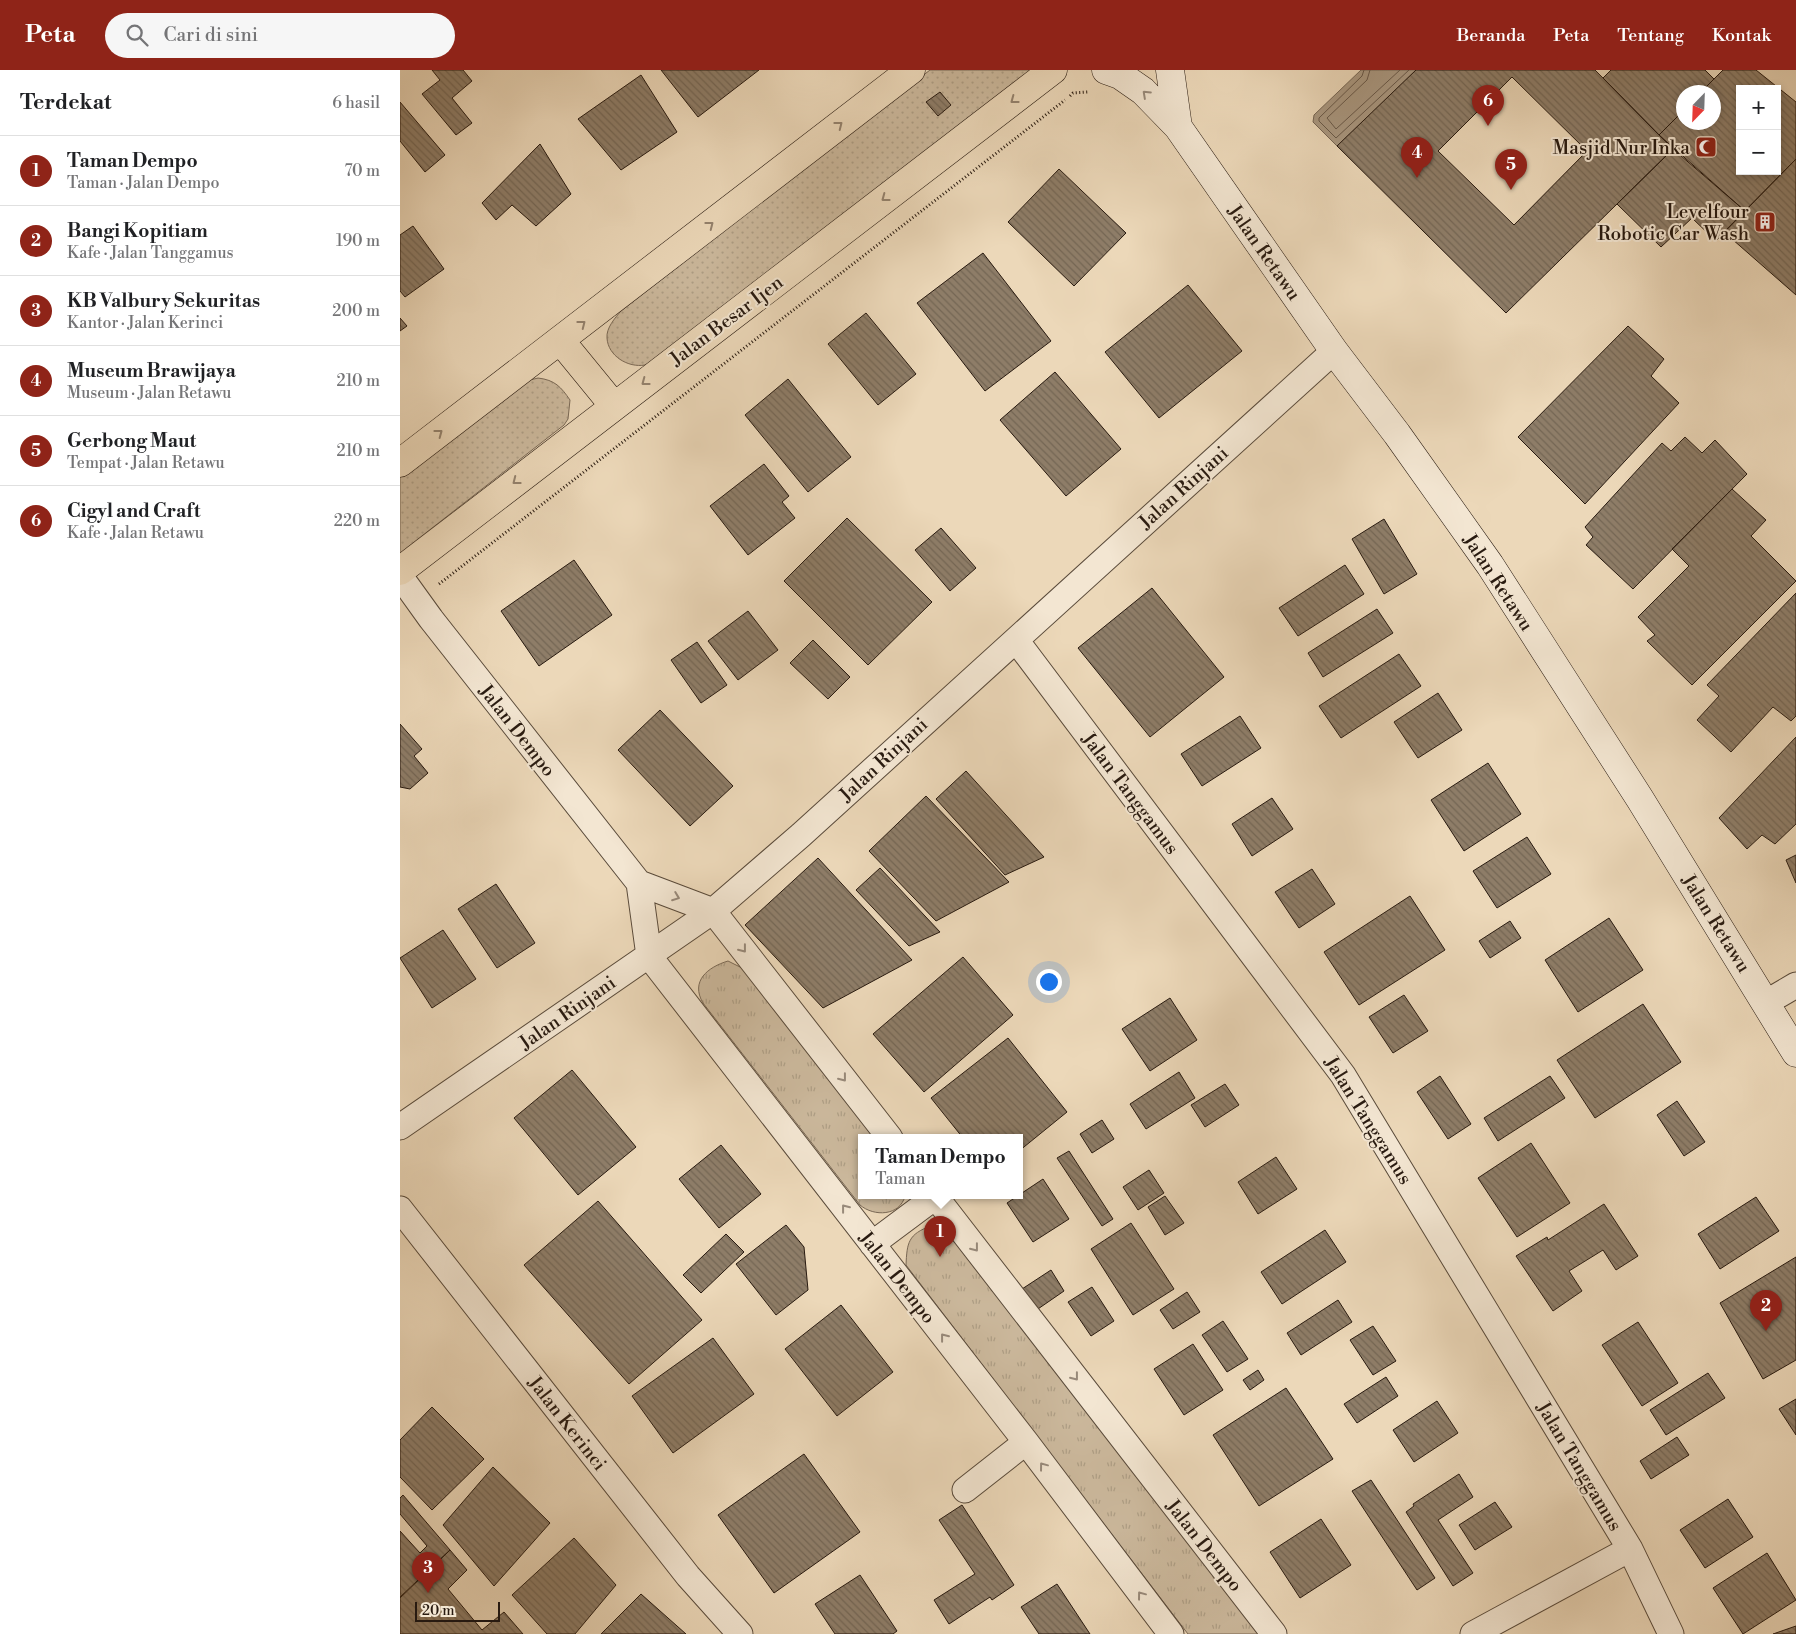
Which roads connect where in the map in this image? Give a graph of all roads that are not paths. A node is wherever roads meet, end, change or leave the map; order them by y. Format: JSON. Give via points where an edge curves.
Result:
{"nodes":[{"id":1,"x":911,"y":70,"type":"edge"},
{"id":2,"x":1053,"y":70,"type":"edge"},
{"id":3,"x":1106,"y":70,"type":"edge"},
{"id":4,"x":1170,"y":70,"type":"edge"},
{"id":5,"x":1178,"y":127,"type":"junction"},
{"id":6,"x":560,"y":340,"type":"junction"},
{"id":7,"x":1334,"y":351,"type":"junction"},
{"id":8,"x":614,"y":406,"type":"junction"},
{"id":9,"x":400,"y":463,"type":"edge"},
{"id":10,"x":400,"y":571,"type":"edge"},
{"id":11,"x":400,"y":576,"type":"edge"},
{"id":12,"x":1016,"y":640,"type":"junction"},
{"id":13,"x":638,"y":883,"type":"junction"},
{"id":14,"x":713,"y":911,"type":"junction"},
{"id":15,"x":649,"y":956,"type":"junction"},
{"id":16,"x":1796,"y":985,"type":"edge"},
{"id":17,"x":1767,"y":1002,"type":"junction"},
{"id":18,"x":1796,"y":1053,"type":"edge"},
{"id":19,"x":400,"y":1128,"type":"edge"},
{"id":20,"x":887,"y":1134,"type":"edge"},
{"id":21,"x":931,"y":1199,"type":"edge"},
{"id":22,"x":937,"y":1199,"type":"edge"},
{"id":23,"x":400,"y":1209,"type":"edge"},
{"id":24,"x":872,"y":1244,"type":"junction"},
{"id":25,"x":1026,"y":1442,"type":"junction"},
{"id":26,"x":965,"y":1490,"type":"dead end"},
{"id":27,"x":1630,"y":1549,"type":"junction"},
{"id":28,"x":740,"y":1634,"type":"edge"},
{"id":29,"x":1171,"y":1634,"type":"edge"},
{"id":30,"x":1274,"y":1634,"type":"edge"},
{"id":31,"x":1473,"y":1634,"type":"edge"},
{"id":32,"x":1671,"y":1634,"type":"edge"}],
"edges":[{"from":6,"to":1,"type":"main road","one_way":true},
{"from":2,"to":8,"type":"main road","name":"Jalan Besar Ijen","one_way":true},
{"from":5,"to":3,"type":"main road","name":"Jalan Retawu","one_way":true,"via":[[1143,91],[1120,75]]},
{"from":4,"to":5,"type":"main road","name":"Jalan Retawu"},
{"from":5,"to":7,"type":"main road","name":"Jalan Retawu"},
{"from":6,"to":8,"type":"main road"},
{"from":9,"to":6,"type":"main road","one_way":true},
{"from":7,"to":12,"type":"street","name":"Jalan Rinjani"},
{"from":7,"to":17,"type":"main road","name":"Jalan Retawu","via":[[1490,565]]},
{"from":8,"to":10,"type":"main road","name":"Jalan Besar Ijen","one_way":true},
{"from":11,"to":13,"type":"street","name":"Jalan Dempo"},
{"from":12,"to":14,"type":"street","name":"Jalan Rinjani"},
{"from":12,"to":27,"type":"street","name":"Jalan Tanggamus","via":[[1343,1075]]},
{"from":13,"to":14,"type":"street","one_way":true},
{"from":13,"to":15,"type":"street","name":"Jalan Dempo"},
{"from":14,"to":15,"type":"street","name":"Jalan Rinjani"},
{"from":14,"to":20,"type":"street","one_way":true},
{"from":15,"to":19,"type":"street","name":"Jalan Rinjani"},
{"from":24,"to":15,"type":"street","name":"Jalan Dempo","one_way":true},
{"from":16,"to":17,"type":"street"},
{"from":17,"to":18,"type":"main road","name":"Jalan Retawu"},
{"from":21,"to":24,"type":"street"},
{"from":22,"to":30,"type":"street","name":"Jalan Dempo","one_way":true},
{"from":23,"to":28,"type":"street","name":"Jalan Kerinci","via":[[688,1576]]},
{"from":25,"to":24,"type":"street","name":"Jalan Dempo","one_way":true},
{"from":25,"to":26,"type":"street"},
{"from":29,"to":25,"type":"street","name":"Jalan Dempo","one_way":true},
{"from":27,"to":31,"type":"street"},
{"from":27,"to":32,"type":"street","name":"Jalan Tanggamus"}]}
